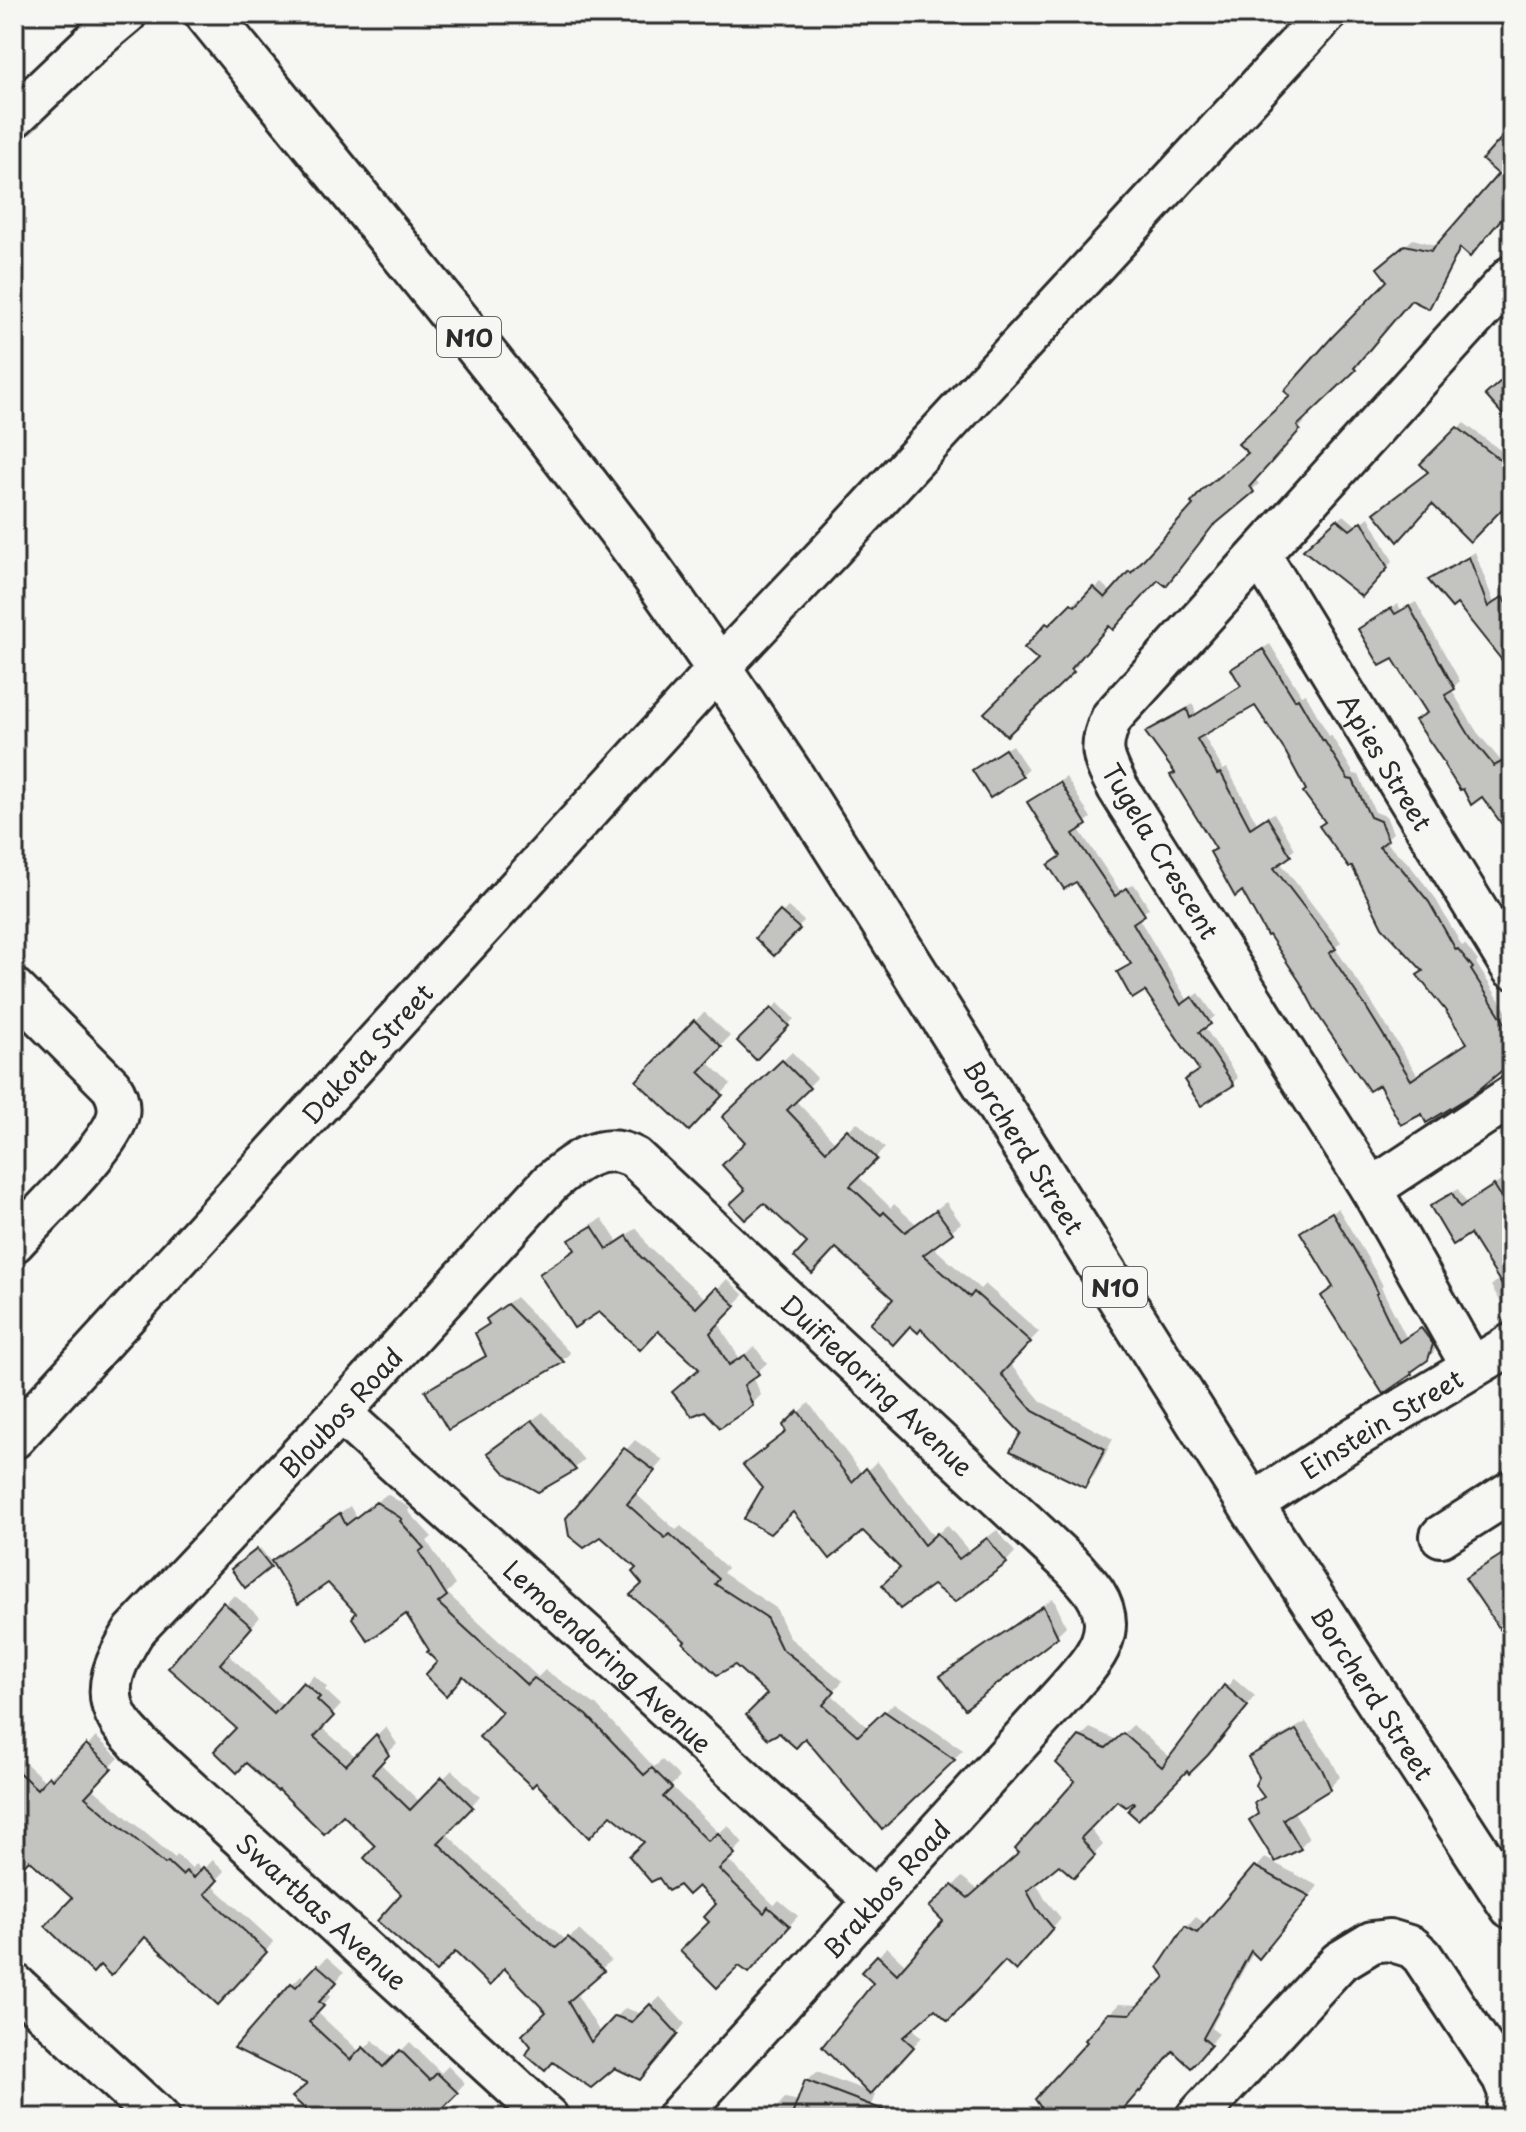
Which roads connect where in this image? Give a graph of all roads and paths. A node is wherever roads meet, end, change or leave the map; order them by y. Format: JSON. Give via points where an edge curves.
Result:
{"nodes":[{"id":1,"x":126,"y":14,"type":"edge"},
{"id":2,"x":208,"y":14,"type":"edge"},
{"id":3,"x":1326,"y":14,"type":"edge"},
{"id":4,"x":14,"y":117,"type":"edge"},
{"id":5,"x":1512,"y":276,"type":"edge"},
{"id":6,"x":1260,"y":555,"type":"junction"},
{"id":7,"x":718,"y":669,"type":"junction"},
{"id":8,"x":1512,"y":968,"type":"edge"},
{"id":9,"x":14,"y":989,"type":"edge"},
{"id":10,"x":1512,"y":1096,"type":"edge"},
{"id":11,"x":599,"y":1153,"type":"joint"},
{"id":12,"x":1371,"y":1189,"type":"junction"},
{"id":13,"x":14,"y":1242,"type":"edge"},
{"id":14,"x":1512,"y":1344,"type":"edge"},
{"id":15,"x":1472,"y":1367,"type":"junction"},
{"id":16,"x":340,"y":1413,"type":"junction"},
{"id":17,"x":14,"y":1438,"type":"edge"},
{"id":18,"x":1512,"y":1491,"type":"edge"},
{"id":19,"x":1251,"y":1505,"type":"junction"},
{"id":20,"x":1441,"y":1536,"type":"dead end"},
{"id":21,"x":1093,"y":1659,"type":"joint"},
{"id":22,"x":109,"y":1694,"type":"joint"},
{"id":23,"x":875,"y":1901,"type":"junction"},
{"id":24,"x":1512,"y":1906,"type":"edge"},
{"id":25,"x":14,"y":1984,"type":"edge"},
{"id":26,"x":159,"y":2118,"type":"edge"},
{"id":27,"x":548,"y":2118,"type":"edge"},
{"id":28,"x":677,"y":2118,"type":"edge"},
{"id":29,"x":1196,"y":2118,"type":"edge"},
{"id":30,"x":1507,"y":2118,"type":"edge"}],
"edges":[{"from":1,"to":4,"type":"street"},
{"from":2,"to":7,"type":"highway","number":"N10","via":[[611,517]]},
{"from":3,"to":7,"type":"street","name":"Dakota Street"},
{"from":5,"to":6,"type":"street","name":"Tugela Crescent"},
{"from":6,"to":8,"type":"street","name":"Apies Street"},
{"from":6,"to":12,"type":"street","name":"Tugela Crescent","via":[[1112,717],[1103,754],[1118,788]]},
{"from":7,"to":17,"type":"street","name":"Dakota Street"},
{"from":7,"to":19,"type":"highway","name":"Borcherd Street","number":"N10"},
{"from":9,"to":13,"type":"street","via":[[111,1086],[119,1112],[95,1152]]},
{"from":10,"to":12,"type":"street"},
{"from":11,"to":16,"type":"street","name":"Bloubos Road","via":[[550,1183]]},
{"from":11,"to":21,"type":"street","name":"Duifiedoring Avenue","via":[[614,1150],[635,1158],[1074,1568],[1095,1593],[1106,1625]]},
{"from":12,"to":15,"type":"street","name":"Tugela Crescent"},
{"from":14,"to":15,"type":"street","name":"Einstein Street"},
{"from":15,"to":19,"type":"street","name":"Einstein Street"},
{"from":16,"to":22,"type":"street","name":"Bloubos Road","via":[[134,1631],[119,1654]]},
{"from":16,"to":23,"type":"street","name":"Lemoendoring Avenue"},
{"from":18,"to":20,"type":"street"},
{"from":19,"to":24,"type":"highway","name":"Borcherd Street","number":"N10"},
{"from":21,"to":23,"type":"street","name":"Brakbos Road"},
{"from":22,"to":27,"type":"street","name":"Swartbas Avenue","via":[[118,1719],[139,1744]]},
{"from":23,"to":28,"type":"street","name":"Brakbos Road"},
{"from":25,"to":26,"type":"street"},
{"from":29,"to":30,"type":"street","via":[[1339,1962],[1372,1942],[1389,1940],[1422,1956],[1503,2078],[1509,2093]]}]}
